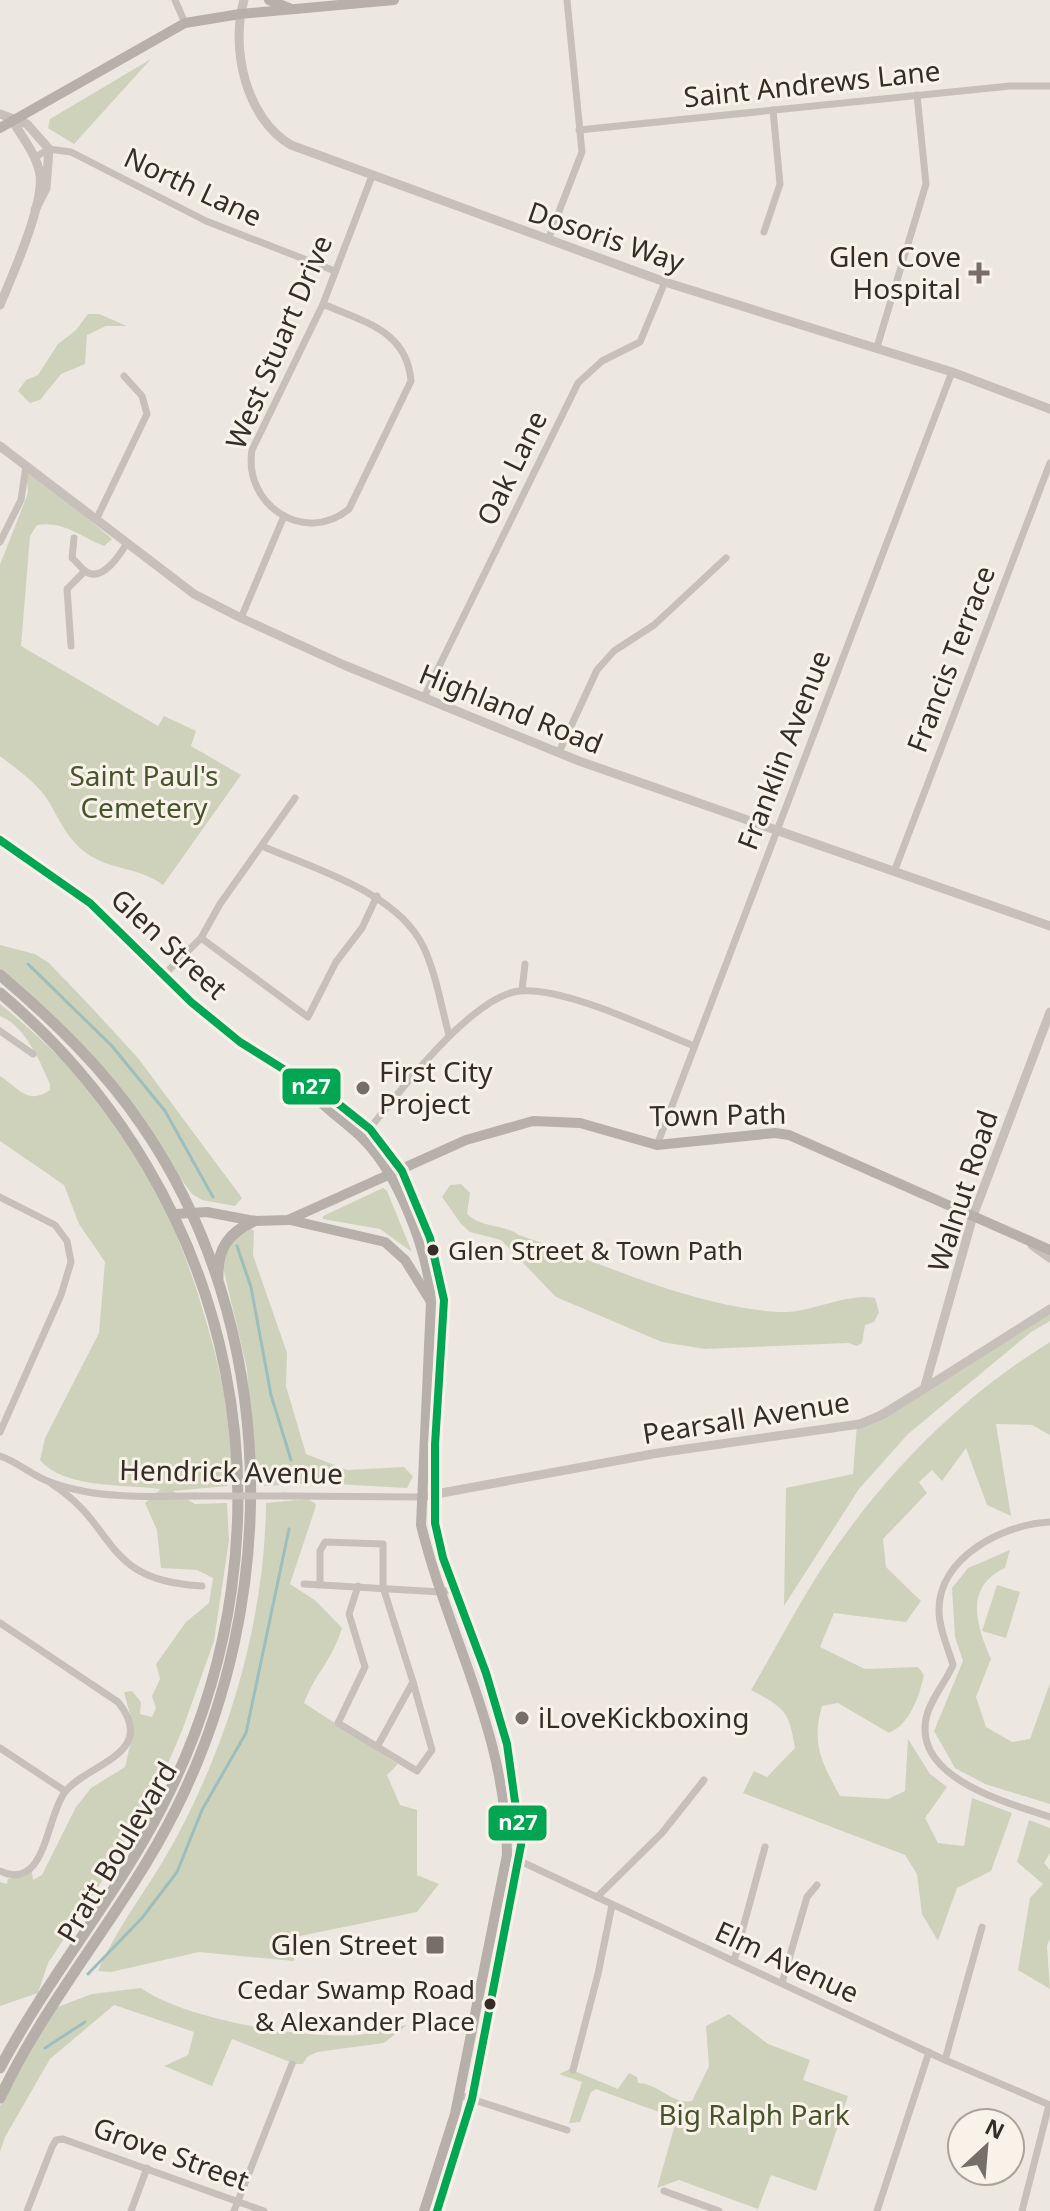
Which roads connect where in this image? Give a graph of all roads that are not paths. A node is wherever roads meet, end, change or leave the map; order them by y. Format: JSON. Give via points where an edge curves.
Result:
{"nodes":[{"id":1,"x":175,"y":0,"type":"edge"},
{"id":2,"x":244,"y":0,"type":"edge"},
{"id":3,"x":269,"y":0,"type":"edge"},
{"id":4,"x":394,"y":0,"type":"edge"},
{"id":5,"x":567,"y":0,"type":"edge"},
{"id":6,"x":291,"y":9,"type":"junction"},
{"id":7,"x":240,"y":14,"type":"junction"},
{"id":8,"x":185,"y":23,"type":"junction"},
{"id":9,"x":1050,"y":86,"type":"edge"},
{"id":10,"x":917,"y":95,"type":"junction"},
{"id":11,"x":773,"y":110,"type":"junction"},
{"id":12,"x":0,"y":114,"type":"edge"},
{"id":13,"x":12,"y":120,"type":"junction"},
{"id":14,"x":0,"y":128,"type":"edge"},
{"id":15,"x":579,"y":130,"type":"junction"},
{"id":16,"x":49,"y":149,"type":"junction"},
{"id":17,"x":34,"y":158,"type":"junction"},
{"id":18,"x":372,"y":176,"type":"junction"},
{"id":19,"x":35,"y":210,"type":"junction"},
{"id":20,"x":764,"y":232,"type":"dead end"},
{"id":21,"x":548,"y":240,"type":"junction"},
{"id":22,"x":335,"y":271,"type":"junction"},
{"id":23,"x":665,"y":282,"type":"junction"},
{"id":24,"x":323,"y":304,"type":"junction"},
{"id":25,"x":0,"y":305,"type":"edge"},
{"id":26,"x":877,"y":347,"type":"junction"},
{"id":27,"x":952,"y":372,"type":"junction"},
{"id":28,"x":124,"y":376,"type":"dead end"},
{"id":29,"x":1050,"y":409,"type":"edge"},
{"id":30,"x":0,"y":446,"type":"edge"},
{"id":31,"x":1050,"y":463,"type":"edge"},
{"id":32,"x":26,"y":466,"type":"junction"},
{"id":33,"x":284,"y":516,"type":"junction"},
{"id":34,"x":96,"y":520,"type":"junction"},
{"id":35,"x":74,"y":538,"type":"dead end"},
{"id":36,"x":0,"y":542,"type":"edge"},
{"id":37,"x":127,"y":543,"type":"junction"},
{"id":38,"x":726,"y":558,"type":"dead end"},
{"id":39,"x":85,"y":571,"type":"junction"},
{"id":40,"x":241,"y":618,"type":"junction"},
{"id":41,"x":71,"y":646,"type":"dead end"},
{"id":42,"x":424,"y":697,"type":"junction"},
{"id":43,"x":559,"y":752,"type":"junction"},
{"id":44,"x":295,"y":798,"type":"dead end"},
{"id":45,"x":776,"y":832,"type":"junction"},
{"id":46,"x":0,"y":840,"type":"edge"},
{"id":47,"x":262,"y":846,"type":"junction"},
{"id":48,"x":894,"y":872,"type":"junction"},
{"id":49,"x":377,"y":896,"type":"junction"},
{"id":50,"x":1050,"y":926,"type":"edge"},
{"id":51,"x":201,"y":938,"type":"junction"},
{"id":52,"x":525,"y":964,"type":"dead end"},
{"id":53,"x":0,"y":975,"type":"edge"},
{"id":54,"x":163,"y":976,"type":"junction"},
{"id":55,"x":522,"y":990,"type":"junction"},
{"id":56,"x":0,"y":993,"type":"edge"},
{"id":57,"x":1050,"y":1012,"type":"edge"},
{"id":58,"x":0,"y":1031,"type":"edge"},
{"id":59,"x":449,"y":1035,"type":"junction"},
{"id":60,"x":694,"y":1046,"type":"junction"},
{"id":61,"x":33,"y":1054,"type":"dead end"},
{"id":62,"x":366,"y":1134,"type":"junction"},
{"id":63,"x":657,"y":1145,"type":"junction"},
{"id":64,"x":397,"y":1174,"type":"junction"},
{"id":65,"x":0,"y":1197,"type":"edge"},
{"id":66,"x":191,"y":1213,"type":"junction"},
{"id":67,"x":176,"y":1214,"type":"junction"},
{"id":68,"x":973,"y":1216,"type":"junction"},
{"id":69,"x":288,"y":1220,"type":"junction"},
{"id":70,"x":254,"y":1221,"type":"junction"},
{"id":71,"x":1026,"y":1241,"type":"junction"},
{"id":72,"x":1050,"y":1250,"type":"edge"},
{"id":73,"x":1050,"y":1258,"type":"edge"},
{"id":74,"x":405,"y":1260,"type":"junction"},
{"id":75,"x":427,"y":1268,"type":"junction"},
{"id":76,"x":440,"y":1272,"type":"junction"},
{"id":77,"x":218,"y":1287,"type":"junction"},
{"id":78,"x":431,"y":1302,"type":"junction"},
{"id":79,"x":1050,"y":1309,"type":"edge"},
{"id":80,"x":428,"y":1347,"type":"junction"},
{"id":81,"x":441,"y":1348,"type":"junction"},
{"id":82,"x":925,"y":1386,"type":"junction"},
{"id":83,"x":0,"y":1432,"type":"edge"},
{"id":84,"x":0,"y":1456,"type":"edge"},
{"id":85,"x":46,"y":1481,"type":"junction"},
{"id":86,"x":434,"y":1496,"type":"junction"},
{"id":87,"x":420,"y":1497,"type":"junction"},
{"id":88,"x":1050,"y":1522,"type":"edge"},
{"id":89,"x":304,"y":1584,"type":"dead end"},
{"id":90,"x":320,"y":1584,"type":"junction"},
{"id":91,"x":202,"y":1586,"type":"dead end"},
{"id":92,"x":358,"y":1586,"type":"junction"},
{"id":93,"x":383,"y":1587,"type":"junction"},
{"id":94,"x":454,"y":1589,"type":"junction"},
{"id":95,"x":441,"y":1592,"type":"junction"},
{"id":96,"x":0,"y":1623,"type":"edge"},
{"id":97,"x":413,"y":1682,"type":"junction"},
{"id":98,"x":377,"y":1747,"type":"junction"},
{"id":99,"x":0,"y":1748,"type":"edge"},
{"id":100,"x":704,"y":1780,"type":"dead end"},
{"id":101,"x":65,"y":1791,"type":"junction"},
{"id":102,"x":1050,"y":1817,"type":"edge"},
{"id":103,"x":765,"y":1847,"type":"dead end"},
{"id":104,"x":507,"y":1855,"type":"junction"},
{"id":105,"x":519,"y":1860,"type":"junction"},
{"id":106,"x":4,"y":1873,"type":"edge"},
{"id":107,"x":817,"y":1885,"type":"dead end"},
{"id":108,"x":597,"y":1897,"type":"junction"},
{"id":109,"x":612,"y":1905,"type":"junction"},
{"id":110,"x":982,"y":1927,"type":"dead end"},
{"id":111,"x":734,"y":1961,"type":"junction"},
{"id":112,"x":782,"y":1983,"type":"junction"},
{"id":113,"x":929,"y":2052,"type":"junction"},
{"id":114,"x":945,"y":2060,"type":"junction"},
{"id":115,"x":292,"y":2064,"type":"dead end"},
{"id":116,"x":0,"y":2068,"type":"edge"},
{"id":117,"x":573,"y":2070,"type":"dead end"},
{"id":118,"x":459,"y":2095,"type":"junction"},
{"id":119,"x":0,"y":2098,"type":"edge"},
{"id":120,"x":472,"y":2099,"type":"junction"},
{"id":121,"x":1050,"y":2105,"type":"edge"},
{"id":122,"x":567,"y":2130,"type":"dead end"},
{"id":123,"x":147,"y":2168,"type":"junction"},
{"id":124,"x":664,"y":2191,"type":"dead end"},
{"id":125,"x":238,"y":2201,"type":"junction"},
{"id":126,"x":27,"y":2211,"type":"edge"},
{"id":127,"x":131,"y":2211,"type":"edge"},
{"id":128,"x":234,"y":2211,"type":"edge"},
{"id":129,"x":264,"y":2211,"type":"edge"},
{"id":130,"x":424,"y":2211,"type":"edge"},
{"id":131,"x":437,"y":2211,"type":"edge"},
{"id":132,"x":719,"y":2211,"type":"edge"},
{"id":133,"x":877,"y":2211,"type":"edge"},
{"id":134,"x":1022,"y":2211,"type":"edge"}],
"edges":[{"from":1,"to":8,"type":"street"},
{"from":2,"to":7,"type":"street","name":"Dosoris Way"},
{"from":3,"to":6,"type":"main road"},
{"from":4,"to":6,"type":"main road"},
{"from":5,"to":15,"type":"street"},
{"from":6,"to":7,"type":"main road"},
{"from":7,"to":8,"type":"main road"},
{"from":7,"to":18,"type":"street","name":"Dosoris Way","via":[[248,83],[263,122],[291,145]]},
{"from":8,"to":13,"type":"main road"},
{"from":9,"to":10,"type":"street","name":"Saint Andrews Lane"},
{"from":10,"to":11,"type":"street","name":"Saint Andrews Lane"},
{"from":10,"to":26,"type":"street","via":[[926,184]]},
{"from":11,"to":15,"type":"street","name":"Saint Andrews Lane"},
{"from":11,"to":20,"type":"street","via":[[780,184]]},
{"from":12,"to":13,"type":"street"},
{"from":13,"to":14,"type":"main road"},
{"from":13,"to":16,"type":"street","via":[[27,124]]},
{"from":13,"to":17,"type":"street"},
{"from":15,"to":21,"type":"street","via":[[581,155]]},
{"from":16,"to":17,"type":"street"},
{"from":16,"to":19,"type":"street","via":[[46,188]]},
{"from":16,"to":22,"type":"street","name":"North Lane","via":[[71,152],[206,221]]},
{"from":17,"to":19,"type":"street","via":[[40,176]]},
{"from":18,"to":21,"type":"street","name":"Dosoris Way"},
{"from":18,"to":22,"type":"street","name":"West Stuart Drive"},
{"from":19,"to":25,"type":"street"},
{"from":21,"to":23,"type":"street","name":"Dosoris Way"},
{"from":22,"to":24,"type":"street","name":"West Stuart Drive"},
{"from":23,"to":26,"type":"street","name":"Dosoris Way"},
{"from":23,"to":42,"type":"street","name":"Oak Lane","via":[[640,342],[602,361],[578,383]]},
{"from":24,"to":33,"type":"street","name":"West Stuart Drive","via":[[252,450],[249,468],[255,488]]},
{"from":24,"to":33,"type":"street","via":[[392,337],[405,351],[411,381],[349,509],[325,522]]},
{"from":26,"to":27,"type":"street","name":"Dosoris Way"},
{"from":27,"to":29,"type":"street","name":"Dosoris Way"},
{"from":27,"to":45,"type":"street","name":"Franklin Avenue"},
{"from":28,"to":34,"type":"street","via":[[142,396],[147,414]]},
{"from":30,"to":32,"type":"street","name":"Highland Road"},
{"from":31,"to":48,"type":"street","name":"Francis Terrace"},
{"from":32,"to":34,"type":"street","name":"Highland Road"},
{"from":32,"to":36,"type":"street","via":[[21,500]]},
{"from":33,"to":40,"type":"street"},
{"from":34,"to":37,"type":"street","name":"Highland Road"},
{"from":35,"to":39,"type":"street","via":[[72,558]]},
{"from":37,"to":39,"type":"street","via":[[109,567]]},
{"from":37,"to":40,"type":"street","name":"Highland Road","via":[[194,594]]},
{"from":38,"to":43,"type":"street","via":[[597,670]]},
{"from":39,"to":41,"type":"street","via":[[67,589]]},
{"from":40,"to":42,"type":"street","name":"Highland Road"},
{"from":42,"to":43,"type":"street","name":"Highland Road"},
{"from":43,"to":45,"type":"street","name":"Highland Road"},
{"from":44,"to":47,"type":"street"},
{"from":45,"to":48,"type":"street","name":"Highland Road"},
{"from":45,"to":60,"type":"street","name":"Franklin Avenue"},
{"from":46,"to":54,"type":"main road","name":"Glen Street","via":[[90,903]]},
{"from":47,"to":49,"type":"street"},
{"from":47,"to":51,"type":"street"},
{"from":48,"to":50,"type":"street","name":"Highland Road"},
{"from":49,"to":51,"type":"street","via":[[308,1017]]},
{"from":49,"to":59,"type":"street","via":[[401,915],[423,946]]},
{"from":51,"to":54,"type":"street"},
{"from":52,"to":55,"type":"street"},
{"from":53,"to":66,"type":"main road","name":"Pratt Boulevard","via":[[106,1079],[144,1128]]},
{"from":54,"to":62,"type":"main road","name":"Glen Street","via":[[240,1042]]},
{"from":55,"to":59,"type":"street","via":[[503,997]]},
{"from":55,"to":60,"type":"street","via":[[589,1004]]},
{"from":56,"to":67,"type":"main road","name":"Pratt Boulevard","via":[[95,1088]]},
{"from":57,"to":68,"type":"street","name":"Walnut Road"},
{"from":58,"to":61,"type":"street"},
{"from":59,"to":62,"type":"street"},
{"from":60,"to":63,"type":"street","name":"Franklin Avenue"},
{"from":62,"to":64,"type":"main road","name":"Glen Street"},
{"from":63,"to":64,"type":"main road","name":"Town Path","via":[[580,1123],[533,1121],[466,1140]]},
{"from":63,"to":68,"type":"main road","name":"Town Path","via":[[789,1135]]},
{"from":64,"to":69,"type":"main road","name":"Town Path"},
{"from":64,"to":75,"type":"main road","name":"Glen Street"},
{"from":64,"to":76,"type":"main road","name":"Glen Street","via":[[430,1238]]},
{"from":65,"to":83,"type":"street","via":[[55,1225],[67,1241],[71,1262]]},
{"from":66,"to":67,"type":"main road","name":"Town Path"},
{"from":66,"to":70,"type":"main road","name":"Town Path"},
{"from":66,"to":77,"type":"main road","name":"Pratt Boulevard"},
{"from":67,"to":116,"type":"main road","name":"Pratt Boulevard","via":[[222,1350],[236,1443],[238,1524],[223,1635],[189,1748],[162,1806]]},
{"from":68,"to":71,"type":"main road","name":"Town Path"},
{"from":68,"to":82,"type":"street","name":"Walnut Road"},
{"from":69,"to":70,"type":"main road","name":"Town Path"},
{"from":69,"to":74,"type":"main road","name":"Town Path","via":[[367,1235],[385,1242]]},
{"from":70,"to":77,"type":"main road","via":[[230,1236],[220,1252]]},
{"from":71,"to":72,"type":"main road","name":"Town Path"},
{"from":71,"to":73,"type":"street"},
{"from":74,"to":75,"type":"main road"},
{"from":74,"to":78,"type":"main road","name":"Town Path"},
{"from":75,"to":76,"type":"main road"},
{"from":75,"to":78,"type":"main road","name":"Glen Street"},
{"from":76,"to":81,"type":"main road","name":"Glen Street"},
{"from":77,"to":119,"type":"main road","name":"Pratt Boulevard","via":[[243,1391],[252,1524],[248,1578],[222,1693],[175,1813],[32,2038]]},
{"from":78,"to":80,"type":"main road","name":"Glen Street"},
{"from":79,"to":82,"type":"street","name":"Pearsall Avenue"},
{"from":80,"to":81,"type":"main road"},
{"from":80,"to":87,"type":"main road","name":"Glen Street"},
{"from":81,"to":86,"type":"main road","name":"Glen Street"},
{"from":82,"to":86,"type":"street","name":"Pearsall Avenue","via":[[858,1425],[658,1453]]},
{"from":84,"to":85,"type":"street","name":"Hendrick Avenue"},
{"from":85,"to":87,"type":"street","name":"Hendrick Avenue","bridge":true,"via":[[131,1496]]},
{"from":85,"to":91,"type":"street","via":[[70,1499],[137,1571],[156,1580]]},
{"from":86,"to":87,"type":"street","name":"Pearsall Avenue"},
{"from":86,"to":94,"type":"main road","name":"Glen Street","via":[[438,1543]]},
{"from":87,"to":95,"type":"main road","name":"Glen Street","via":[[421,1525]]},
{"from":88,"to":102,"type":"street","via":[[994,1538],[972,1550],[949,1575],[939,1612],[953,1665],[926,1716],[925,1730],[932,1754],[963,1783]]},
{"from":89,"to":90,"type":"street"},
{"from":90,"to":92,"type":"street"},
{"from":90,"to":93,"type":"street","via":[[325,1542],[378,1541],[386,1550]]},
{"from":92,"to":93,"type":"street"},
{"from":92,"to":98,"type":"street","via":[[349,1614],[365,1667],[338,1723]]},
{"from":93,"to":95,"type":"street"},
{"from":93,"to":97,"type":"street"},
{"from":94,"to":95,"type":"street"},
{"from":94,"to":105,"type":"main road","name":"Glen Street","via":[[507,1744],[519,1816]]},
{"from":95,"to":104,"type":"main road","name":"Glen Street","via":[[495,1749]]},
{"from":96,"to":101,"type":"street","via":[[105,1692],[127,1716],[125,1749]]},
{"from":97,"to":98,"type":"street"},
{"from":97,"to":98,"type":"street","via":[[432,1750],[417,1771]]},
{"from":99,"to":101,"type":"street"},
{"from":100,"to":108,"type":"street","via":[[662,1833]]},
{"from":101,"to":106,"type":"street","via":[[37,1862],[23,1874]]},
{"from":103,"to":111,"type":"street"},
{"from":104,"to":105,"type":"street","name":"Elm Avenue"},
{"from":104,"to":118,"type":"main road","name":"Glen Street"},
{"from":105,"to":108,"type":"street","name":"Elm Avenue"},
{"from":105,"to":120,"type":"main road","name":"Glen Street"},
{"from":107,"to":112,"type":"street","via":[[807,1897]]},
{"from":108,"to":109,"type":"street","name":"Elm Avenue"},
{"from":109,"to":111,"type":"street","name":"Elm Avenue"},
{"from":109,"to":117,"type":"street"},
{"from":110,"to":114,"type":"street"},
{"from":111,"to":112,"type":"street","name":"Elm Avenue"},
{"from":112,"to":113,"type":"street","name":"Elm Avenue"},
{"from":113,"to":114,"type":"street","name":"Elm Avenue"},
{"from":113,"to":133,"type":"street"},
{"from":114,"to":121,"type":"street","name":"Elm Avenue"},
{"from":115,"to":125,"type":"street"},
{"from":118,"to":120,"type":"street"},
{"from":118,"to":130,"type":"main road","name":"Glen Street"},
{"from":120,"to":122,"type":"street"},
{"from":120,"to":131,"type":"main road","name":"Glen Street"},
{"from":121,"to":134,"type":"street"},
{"from":123,"to":125,"type":"street","name":"Grove Street"},
{"from":123,"to":126,"type":"street","name":"Grove Street","via":[[56,2140]]},
{"from":123,"to":127,"type":"street"},
{"from":124,"to":132,"type":"street"},
{"from":125,"to":128,"type":"street"},
{"from":125,"to":129,"type":"street","name":"Grove Street"}]}
